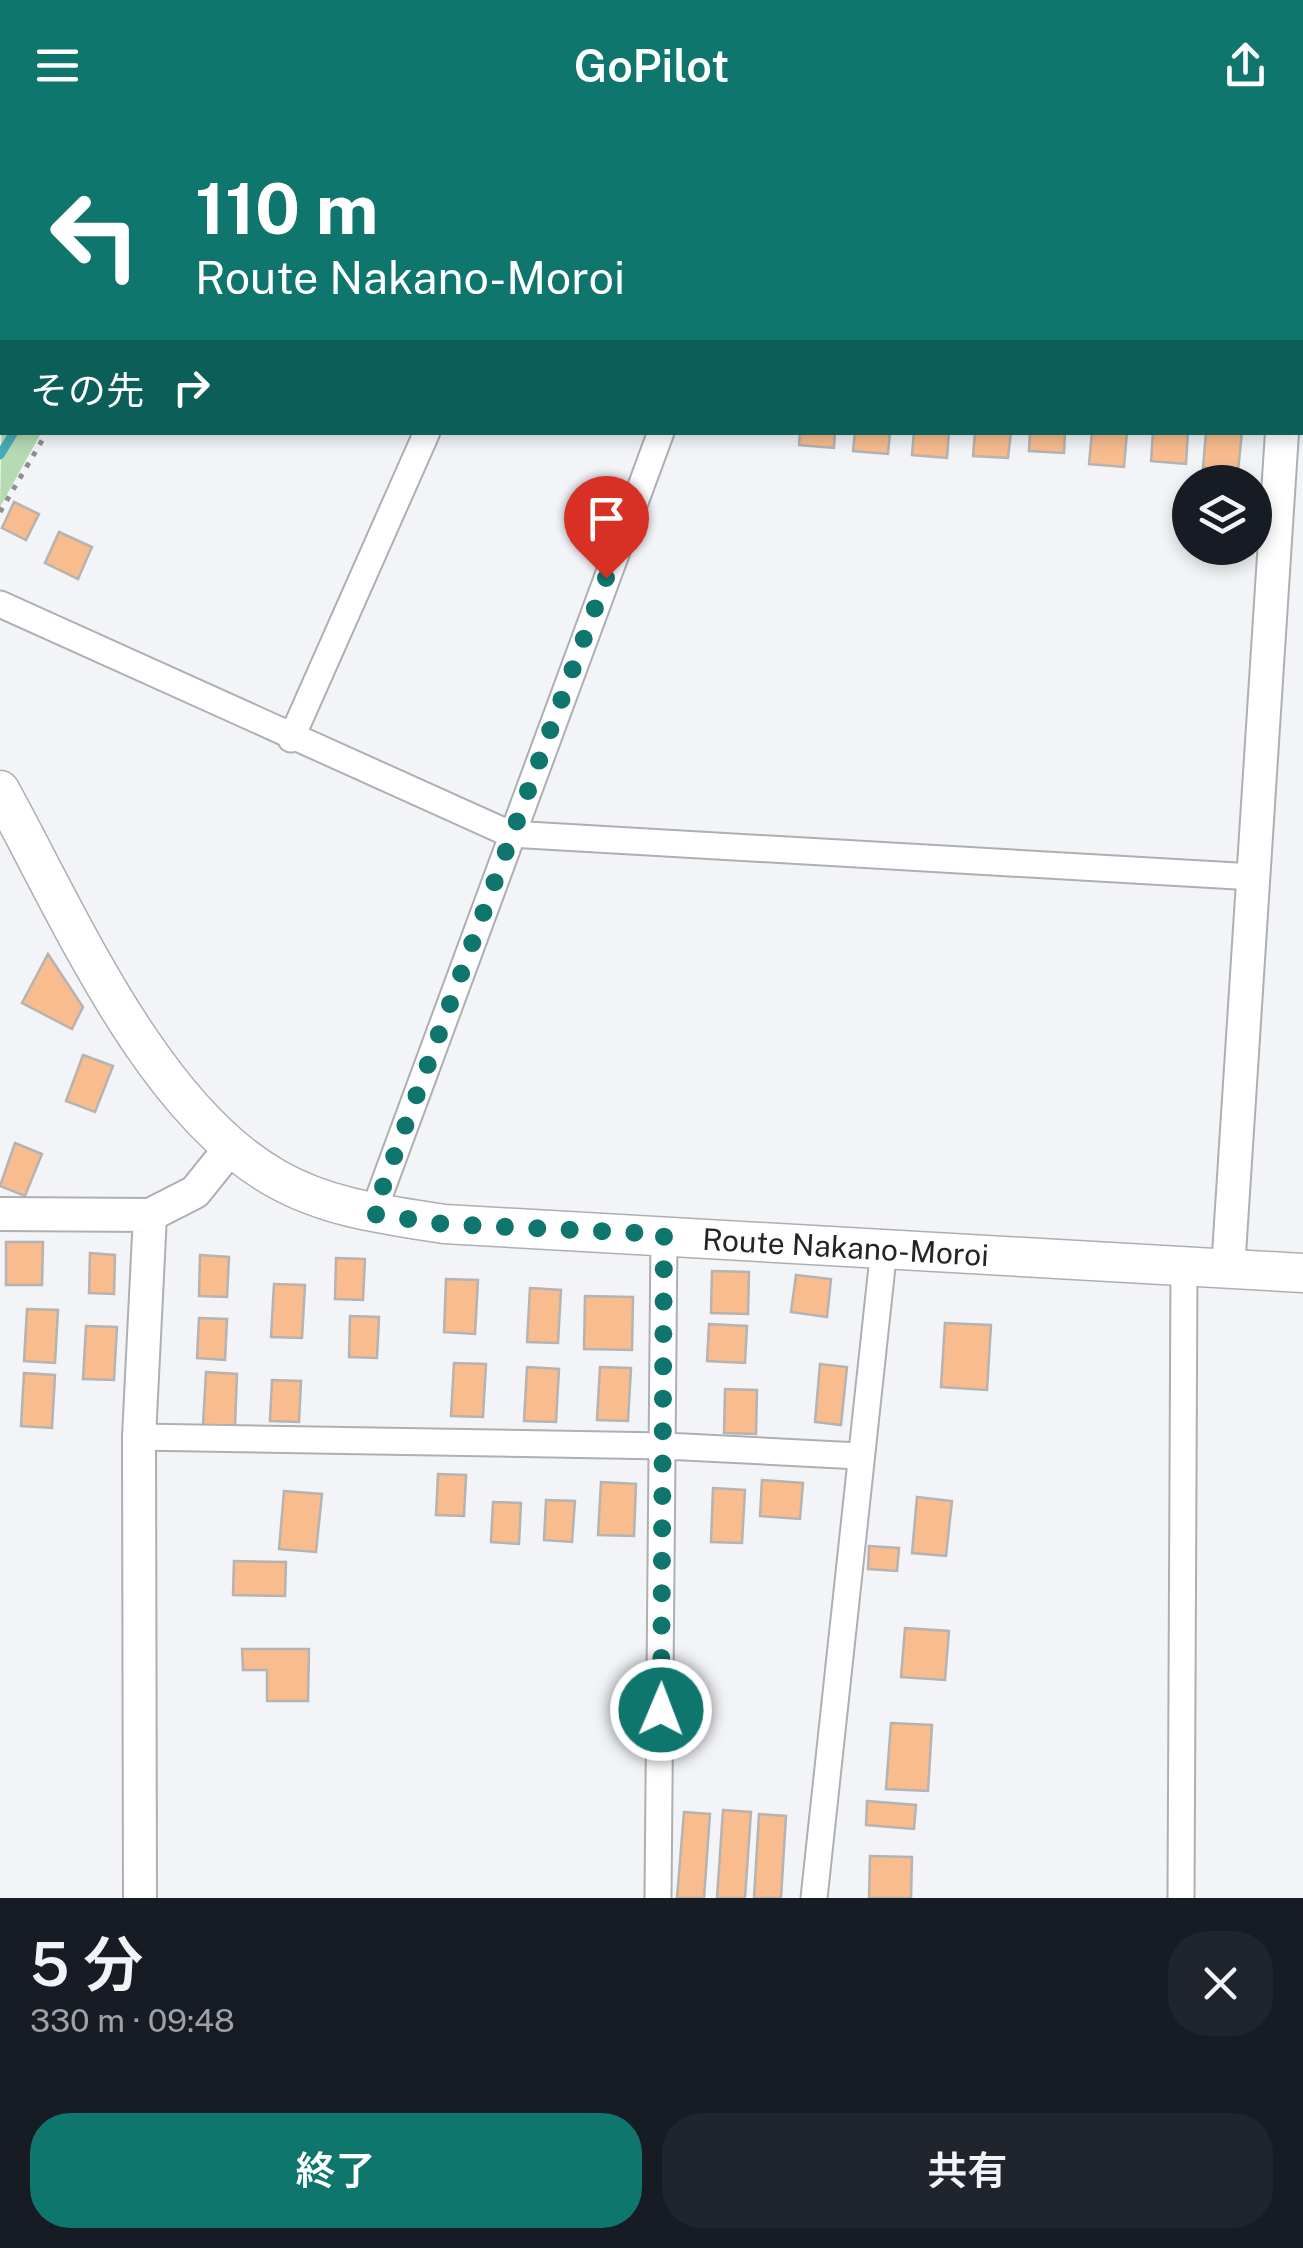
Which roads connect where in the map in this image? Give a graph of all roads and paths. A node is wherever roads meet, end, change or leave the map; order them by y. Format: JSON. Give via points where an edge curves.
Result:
{"nodes":[{"id":1,"x":45,"y":435,"type":"edge"},
{"id":2,"x":426,"y":435,"type":"edge"},
{"id":3,"x":660,"y":435,"type":"edge"},
{"id":4,"x":1288,"y":445,"type":"edge"},
{"id":5,"x":0,"y":512,"type":"edge"},
{"id":6,"x":0,"y":604,"type":"edge"},
{"id":7,"x":291,"y":739,"type":"junction"},
{"id":8,"x":0,"y":790,"type":"edge"},
{"id":9,"x":510,"y":834,"type":"junction"},
{"id":10,"x":1254,"y":877,"type":"junction"},
{"id":11,"x":232,"y":1146,"type":"junction"},
{"id":12,"x":0,"y":1214,"type":"edge"},
{"id":13,"x":150,"y":1214,"type":"junction"},
{"id":14,"x":373,"y":1214,"type":"junction"},
{"id":15,"x":664,"y":1234,"type":"junction"},
{"id":16,"x":884,"y":1248,"type":"junction"},
{"id":17,"x":1184,"y":1267,"type":"junction"},
{"id":18,"x":1228,"y":1270,"type":"junction"},
{"id":19,"x":1303,"y":1273,"type":"edge"},
{"id":20,"x":138,"y":1437,"type":"junction"},
{"id":21,"x":665,"y":1446,"type":"junction"},
{"id":22,"x":859,"y":1456,"type":"junction"},
{"id":23,"x":140,"y":1898,"type":"edge"},
{"id":24,"x":658,"y":1898,"type":"edge"},
{"id":25,"x":814,"y":1898,"type":"edge"},
{"id":26,"x":1181,"y":1898,"type":"edge"}],
"edges":[{"from":1,"to":5,"type":"path"},
{"from":2,"to":7,"type":"street"},
{"from":3,"to":9,"type":"street"},
{"from":4,"to":10,"type":"street"},
{"from":6,"to":7,"type":"street"},
{"from":7,"to":9,"type":"street"},
{"from":8,"to":11,"type":"main road","name":"Route Nakano-Moroi","via":[[133,1030],[194,1113]]},
{"from":9,"to":10,"type":"street"},
{"from":9,"to":14,"type":"street"},
{"from":10,"to":18,"type":"street"},
{"from":11,"to":13,"type":"street","via":[[195,1192]]},
{"from":11,"to":14,"type":"main road","name":"Route Nakano-Moroi","via":[[273,1178]]},
{"from":12,"to":13,"type":"street"},
{"from":13,"to":20,"type":"street"},
{"from":14,"to":15,"type":"main road","name":"Route Nakano-Moroi","via":[[444,1224]]},
{"from":15,"to":16,"type":"main road","name":"Route Nakano-Moroi"},
{"from":15,"to":21,"type":"street"},
{"from":16,"to":17,"type":"main road","name":"Route Nakano-Moroi"},
{"from":16,"to":22,"type":"street"},
{"from":17,"to":18,"type":"main road","name":"Route Nakano-Moroi"},
{"from":17,"to":26,"type":"street"},
{"from":18,"to":19,"type":"main road","name":"Route Nakano-Moroi"},
{"from":20,"to":21,"type":"street"},
{"from":20,"to":23,"type":"street"},
{"from":21,"to":22,"type":"street"},
{"from":21,"to":24,"type":"street"},
{"from":22,"to":25,"type":"street"}]}
